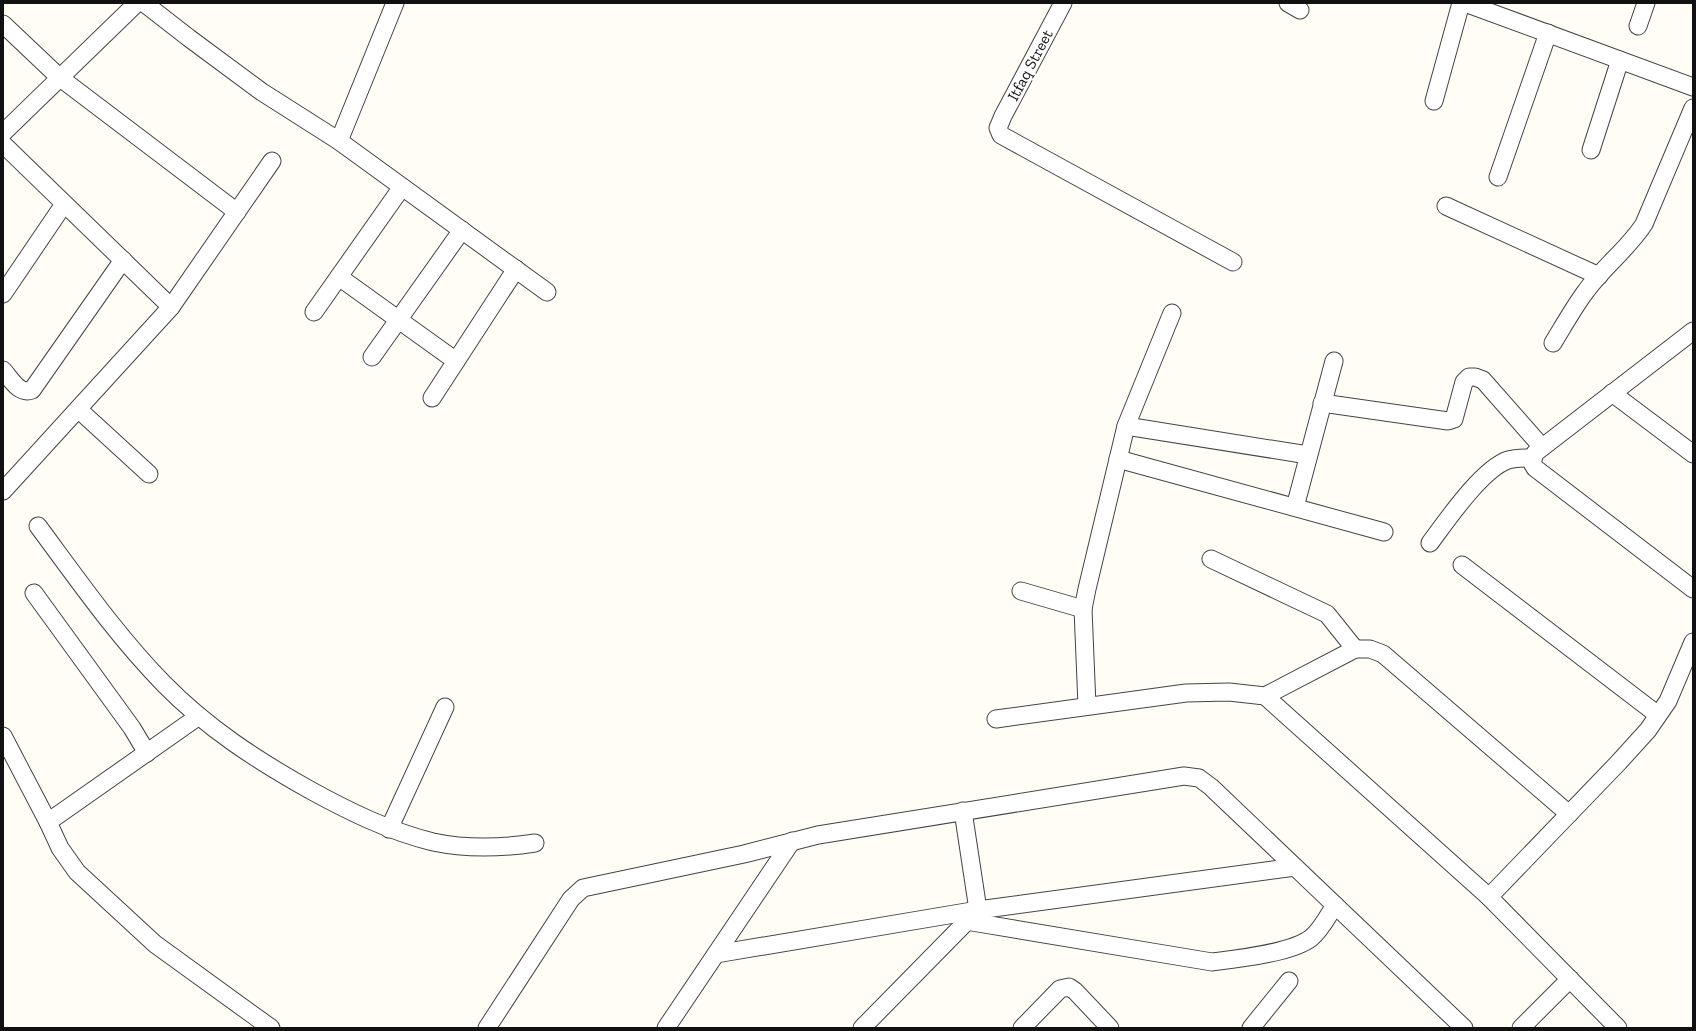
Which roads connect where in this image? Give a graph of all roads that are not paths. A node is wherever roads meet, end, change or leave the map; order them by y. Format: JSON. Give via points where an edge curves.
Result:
{"nodes":[{"id":1,"x":137,"y":3,"type":"edge"},
{"id":2,"x":144,"y":3,"type":"edge"},
{"id":3,"x":396,"y":3,"type":"edge"},
{"id":4,"x":1063,"y":3,"type":"edge"},
{"id":5,"x":1461,"y":3,"type":"edge"},
{"id":6,"x":1466,"y":3,"type":"edge"},
{"id":7,"x":1646,"y":3,"type":"edge"},
{"id":8,"x":3,"y":24,"type":"edge"},
{"id":9,"x":1638,"y":26,"type":"dead end"},
{"id":10,"x":1548,"y":33,"type":"junction"},
{"id":11,"x":1620,"y":60,"type":"junction"},
{"id":12,"x":59,"y":77,"type":"junction"},
{"id":13,"x":1693,"y":87,"type":"edge"},
{"id":14,"x":1434,"y":101,"type":"dead end"},
{"id":15,"x":1693,"y":108,"type":"edge"},
{"id":16,"x":3,"y":133,"type":"edge"},
{"id":17,"x":339,"y":141,"type":"junction"},
{"id":18,"x":3,"y":144,"type":"edge"},
{"id":19,"x":1591,"y":150,"type":"dead end"},
{"id":20,"x":272,"y":160,"type":"dead end"},
{"id":21,"x":1498,"y":177,"type":"dead end"},
{"id":22,"x":402,"y":187,"type":"junction"},
{"id":23,"x":64,"y":204,"type":"junction"},
{"id":24,"x":1446,"y":206,"type":"dead end"},
{"id":25,"x":237,"y":212,"type":"junction"},
{"id":26,"x":462,"y":230,"type":"junction"},
{"id":27,"x":123,"y":260,"type":"junction"},
{"id":28,"x":1233,"y":262,"type":"dead end"},
{"id":29,"x":516,"y":269,"type":"junction"},
{"id":30,"x":1599,"y":276,"type":"junction"},
{"id":31,"x":338,"y":277,"type":"junction"},
{"id":32,"x":547,"y":292,"type":"dead end"},
{"id":33,"x":3,"y":294,"type":"edge"},
{"id":34,"x":171,"y":307,"type":"junction"},
{"id":35,"x":314,"y":312,"type":"dead end"},
{"id":36,"x":1172,"y":313,"type":"dead end"},
{"id":37,"x":398,"y":320,"type":"junction"},
{"id":38,"x":1693,"y":331,"type":"edge"},
{"id":39,"x":1553,"y":343,"type":"dead end"},
{"id":40,"x":372,"y":357,"type":"dead end"},
{"id":41,"x":1334,"y":360,"type":"dead end"},
{"id":42,"x":456,"y":361,"type":"junction"},
{"id":43,"x":3,"y":370,"type":"edge"},
{"id":44,"x":1612,"y":393,"type":"junction"},
{"id":45,"x":432,"y":398,"type":"dead end"},
{"id":46,"x":1322,"y":403,"type":"junction"},
{"id":47,"x":78,"y":409,"type":"junction"},
{"id":48,"x":1126,"y":426,"type":"junction"},
{"id":49,"x":1538,"y":453,"type":"junction"},
{"id":50,"x":1693,"y":454,"type":"edge"},
{"id":51,"x":1308,"y":456,"type":"junction"},
{"id":52,"x":1118,"y":459,"type":"junction"},
{"id":53,"x":149,"y":474,"type":"dead end"},
{"id":54,"x":3,"y":491,"type":"edge"},
{"id":55,"x":1295,"y":507,"type":"junction"},
{"id":56,"x":38,"y":526,"type":"dead end"},
{"id":57,"x":1384,"y":532,"type":"dead end"},
{"id":58,"x":1430,"y":543,"type":"dead end"},
{"id":59,"x":1211,"y":559,"type":"dead end"},
{"id":60,"x":1462,"y":565,"type":"dead end"},
{"id":61,"x":1693,"y":589,"type":"edge"},
{"id":62,"x":1021,"y":591,"type":"dead end"},
{"id":63,"x":34,"y":593,"type":"dead end"},
{"id":64,"x":1083,"y":609,"type":"junction"},
{"id":65,"x":1693,"y":642,"type":"edge"},
{"id":66,"x":1355,"y":649,"type":"junction"},
{"id":67,"x":1265,"y":696,"type":"junction"},
{"id":68,"x":1087,"y":706,"type":"junction"},
{"id":69,"x":445,"y":707,"type":"dead end"},
{"id":70,"x":1658,"y":715,"type":"junction"},
{"id":71,"x":199,"y":716,"type":"junction"},
{"id":72,"x":996,"y":719,"type":"dead end"},
{"id":73,"x":3,"y":736,"type":"edge"},
{"id":74,"x":147,"y":753,"type":"junction"},
{"id":75,"x":963,"y":811,"type":"junction"},
{"id":76,"x":1569,"y":814,"type":"junction"},
{"id":77,"x":48,"y":822,"type":"junction"},
{"id":78,"x":389,"y":829,"type":"junction"},
{"id":79,"x":792,"y":841,"type":"junction"},
{"id":80,"x":535,"y":843,"type":"dead end"},
{"id":81,"x":1295,"y":868,"type":"junction"},
{"id":82,"x":1489,"y":897,"type":"junction"},
{"id":83,"x":1335,"y":906,"type":"junction"},
{"id":84,"x":972,"y":916,"type":"junction"},
{"id":85,"x":716,"y":954,"type":"junction"},
{"id":86,"x":1570,"y":979,"type":"junction"},
{"id":87,"x":1289,"y":981,"type":"dead end"},
{"id":88,"x":271,"y":1028,"type":"edge"},
{"id":89,"x":487,"y":1028,"type":"edge"},
{"id":90,"x":666,"y":1028,"type":"edge"},
{"id":91,"x":862,"y":1028,"type":"edge"},
{"id":92,"x":1022,"y":1028,"type":"edge"},
{"id":93,"x":1110,"y":1028,"type":"edge"},
{"id":94,"x":1251,"y":1028,"type":"edge"},
{"id":95,"x":1464,"y":1028,"type":"edge"},
{"id":96,"x":1521,"y":1028,"type":"edge"},
{"id":97,"x":1618,"y":1028,"type":"edge"}],
"edges":[{"from":1,"to":12,"type":"street"},
{"from":2,"to":17,"type":"street","via":[[262,92]]},
{"from":3,"to":17,"type":"street"},
{"from":4,"to":28,"type":"street","name":"Itfaq Street","via":[[998,128],[1001,135]]},
{"from":5,"to":14,"type":"street"},
{"from":6,"to":10,"type":"street"},
{"from":7,"to":9,"type":"street"},
{"from":8,"to":12,"type":"street"},
{"from":10,"to":11,"type":"street"},
{"from":10,"to":21,"type":"street"},
{"from":11,"to":13,"type":"street"},
{"from":11,"to":19,"type":"street"},
{"from":12,"to":16,"type":"street"},
{"from":12,"to":25,"type":"street"},
{"from":15,"to":30,"type":"street","via":[[1644,224],[1636,237]]},
{"from":17,"to":22,"type":"street"},
{"from":18,"to":23,"type":"street"},
{"from":20,"to":25,"type":"street"},
{"from":22,"to":26,"type":"street"},
{"from":22,"to":31,"type":"street"},
{"from":23,"to":27,"type":"street"},
{"from":23,"to":33,"type":"street"},
{"from":24,"to":30,"type":"street"},
{"from":25,"to":34,"type":"street"},
{"from":26,"to":29,"type":"street"},
{"from":26,"to":37,"type":"street"},
{"from":27,"to":34,"type":"street"},
{"from":27,"to":43,"type":"street","via":[[32,390],[21,390]]},
{"from":29,"to":32,"type":"street"},
{"from":29,"to":42,"type":"street"},
{"from":30,"to":39,"type":"street","via":[[1586,291]]},
{"from":31,"to":35,"type":"street"},
{"from":31,"to":37,"type":"street"},
{"from":34,"to":47,"type":"street"},
{"from":36,"to":48,"type":"street"},
{"from":37,"to":40,"type":"street"},
{"from":37,"to":42,"type":"street"},
{"from":38,"to":44,"type":"street"},
{"from":41,"to":46,"type":"street"},
{"from":42,"to":45,"type":"street"},
{"from":44,"to":49,"type":"street"},
{"from":44,"to":50,"type":"street"},
{"from":46,"to":49,"type":"street","via":[[1448,422],[1454,419],[1464,382],[1469,377],[1475,377],[1483,380]]},
{"from":46,"to":51,"type":"street"},
{"from":47,"to":53,"type":"street"},
{"from":47,"to":54,"type":"street"},
{"from":48,"to":51,"type":"street"},
{"from":48,"to":52,"type":"street"},
{"from":49,"to":58,"type":"street","via":[[1507,460],[1497,466],[1475,486]]},
{"from":49,"to":61,"type":"street","via":[[1532,463],[1535,468]]},
{"from":51,"to":55,"type":"street"},
{"from":52,"to":55,"type":"street"},
{"from":52,"to":64,"type":"street"},
{"from":55,"to":57,"type":"street"},
{"from":56,"to":71,"type":"street","via":[[141,660]]},
{"from":59,"to":66,"type":"street","via":[[1327,614]]},
{"from":60,"to":70,"type":"street"},
{"from":62,"to":64,"type":"street"},
{"from":63,"to":74,"type":"street","via":[[132,728]]},
{"from":64,"to":68,"type":"street"},
{"from":65,"to":70,"type":"street","via":[[1668,701]]},
{"from":66,"to":67,"type":"street"},
{"from":66,"to":76,"type":"street","via":[[1370,648],[1383,654]]},
{"from":67,"to":68,"type":"street","via":[[1229,692],[1186,693]]},
{"from":67,"to":82,"type":"street"},
{"from":68,"to":72,"type":"street"},
{"from":69,"to":78,"type":"street"},
{"from":70,"to":76,"type":"street","via":[[1638,741]]},
{"from":71,"to":74,"type":"street"},
{"from":71,"to":78,"type":"street","via":[[236,745],[273,769],[347,810]]},
{"from":73,"to":77,"type":"street"},
{"from":74,"to":77,"type":"street"},
{"from":75,"to":79,"type":"street"},
{"from":75,"to":81,"type":"street","via":[[1184,776],[1199,778]]},
{"from":75,"to":84,"type":"street"},
{"from":76,"to":82,"type":"street"},
{"from":77,"to":88,"type":"street","via":[[60,848],[77,872],[155,944]]},
{"from":78,"to":80,"type":"street","via":[[434,842],[466,846],[506,848]]},
{"from":79,"to":85,"type":"street"},
{"from":79,"to":89,"type":"street","via":[[744,854],[583,888],[571,900]]},
{"from":81,"to":83,"type":"street"},
{"from":81,"to":84,"type":"street"},
{"from":82,"to":86,"type":"street"},
{"from":83,"to":84,"type":"street","via":[[1311,938],[1299,945],[1246,958],[1212,962]]},
{"from":83,"to":95,"type":"street"},
{"from":84,"to":85,"type":"street"},
{"from":84,"to":91,"type":"street"},
{"from":85,"to":90,"type":"street"},
{"from":86,"to":96,"type":"street"},
{"from":86,"to":97,"type":"street"},
{"from":87,"to":94,"type":"street"},
{"from":92,"to":93,"type":"street","via":[[1060,989],[1069,987]]}]}
